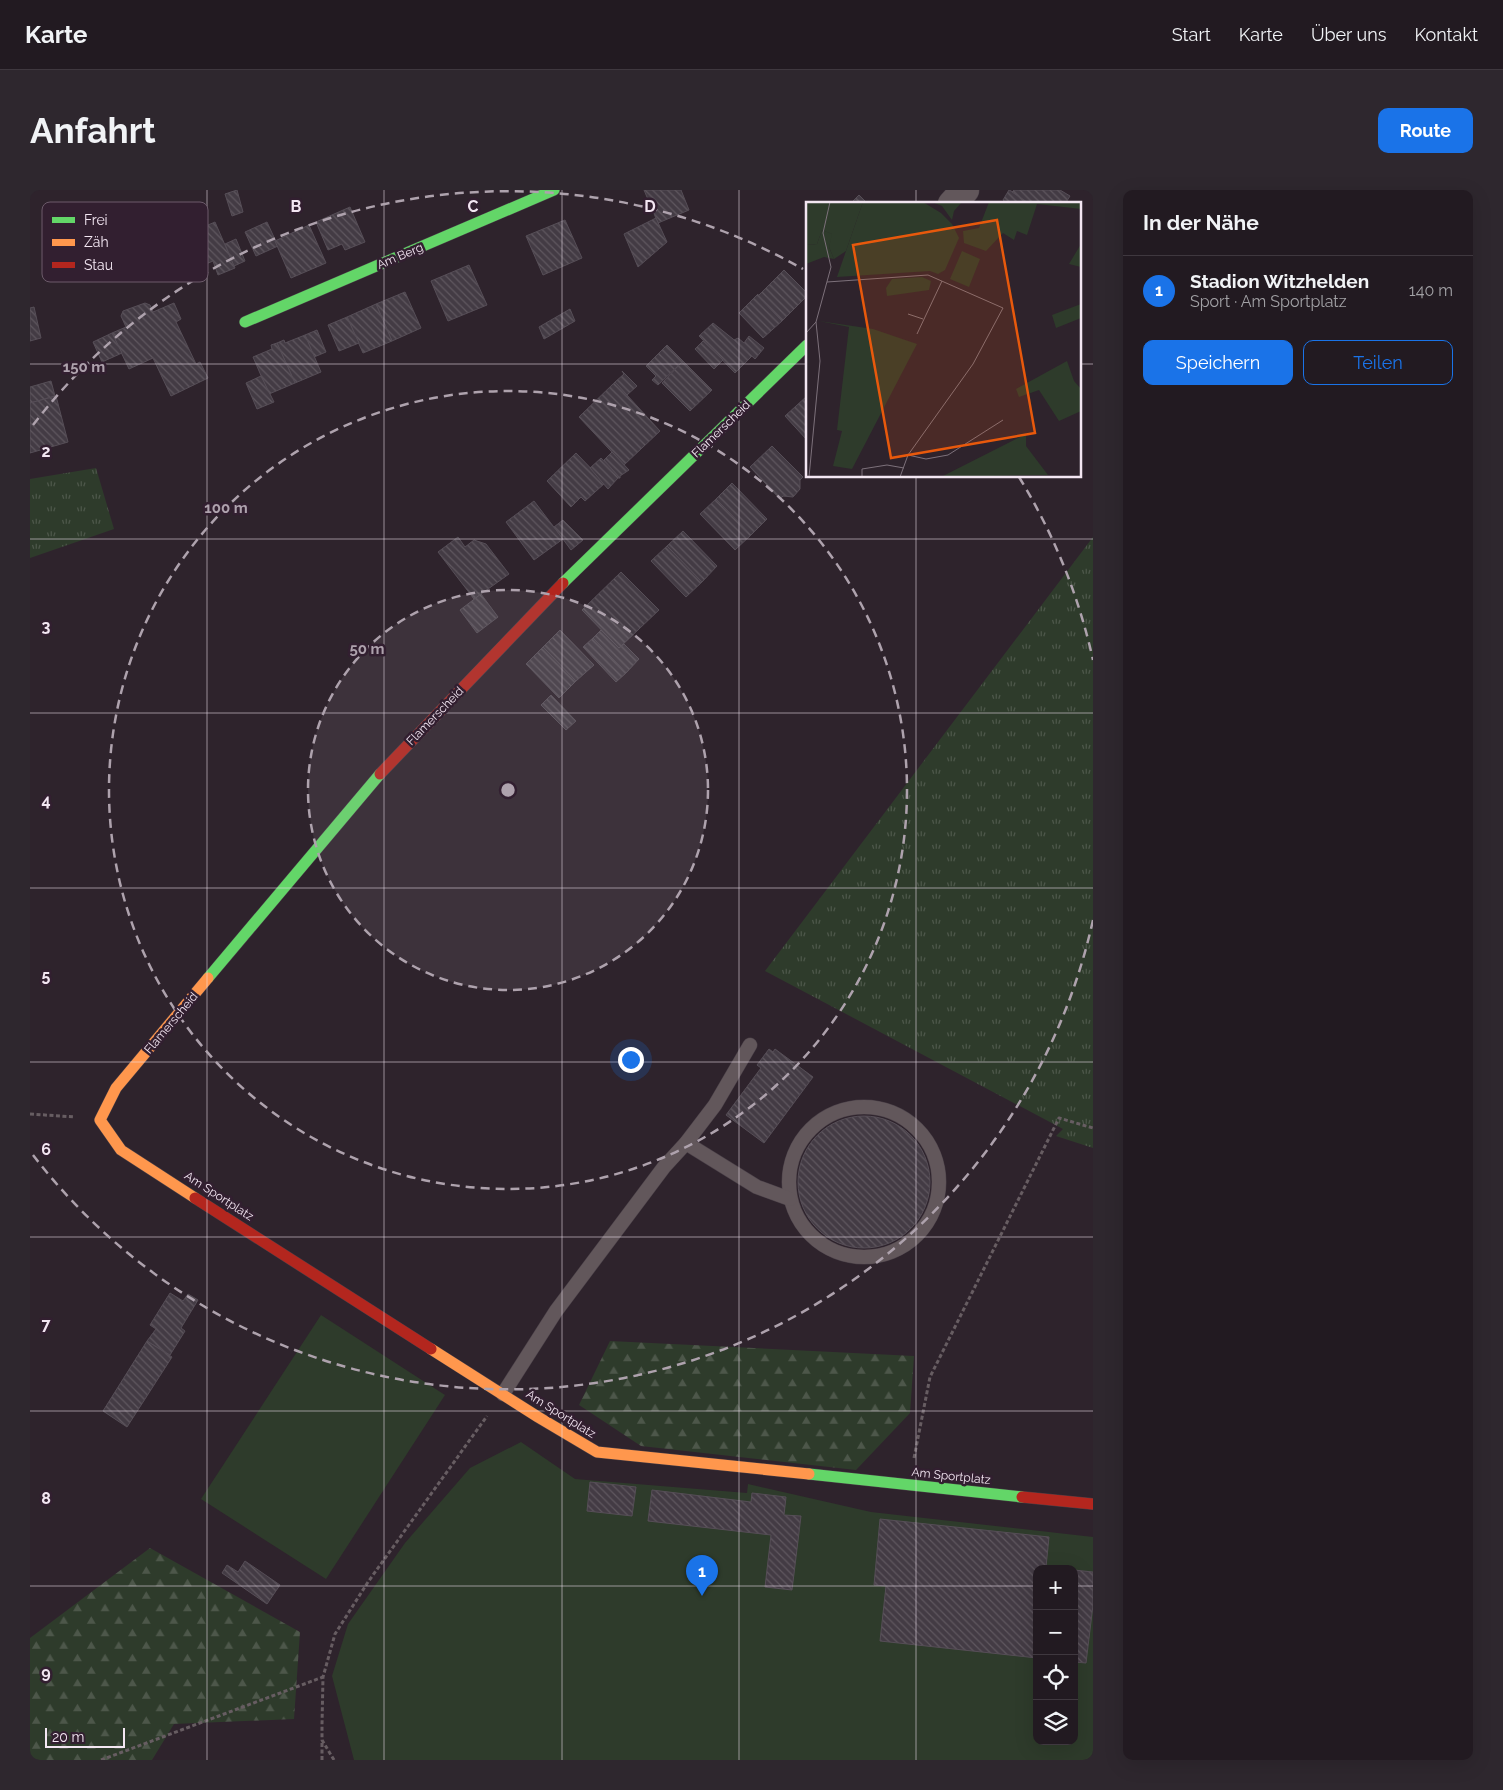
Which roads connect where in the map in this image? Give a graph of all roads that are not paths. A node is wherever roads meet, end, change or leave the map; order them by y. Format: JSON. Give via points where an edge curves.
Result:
{"nodes":[{"id":1,"x":554,"y":190,"type":"edge"},
{"id":2,"x":245,"y":322,"type":"dead end"},
{"id":3,"x":806,"y":346,"type":"edge"},
{"id":4,"x":750,"y":1045,"type":"dead end"},
{"id":5,"x":100,"y":1120,"type":"joint"},
{"id":6,"x":686,"y":1143,"type":"junction"},
{"id":7,"x":790,"y":1199,"type":"junction"},
{"id":8,"x":503,"y":1394,"type":"junction"},
{"id":9,"x":1093,"y":1504,"type":"edge"}],
"edges":[{"from":1,"to":2,"type":"street","name":"Am Berg"},
{"from":3,"to":5,"type":"street","name":"Flamerscheid","via":[[570,576],[389,763],[116,1088]]},
{"from":4,"to":6,"type":"lane","via":[[715,1105]]},
{"from":5,"to":8,"type":"street","name":"Am Sportplatz","via":[[120,1150]]},
{"from":6,"to":7,"type":"lane","via":[[757,1187]]},
{"from":6,"to":8,"type":"lane","via":[[664,1167],[556,1311]]},
{"from":7,"to":7,"type":"lane","via":[[807,1231],[820,1243],[836,1252],[872,1257],[906,1244],[930,1218],[939,1183],[937,1165],[920,1133],[907,1121],[891,1112],[874,1108],[846,1110],[822,1120],[797,1147],[788,1181]]},
{"from":8,"to":9,"type":"street","name":"Am Sportplatz","via":[[597,1452]]}]}
